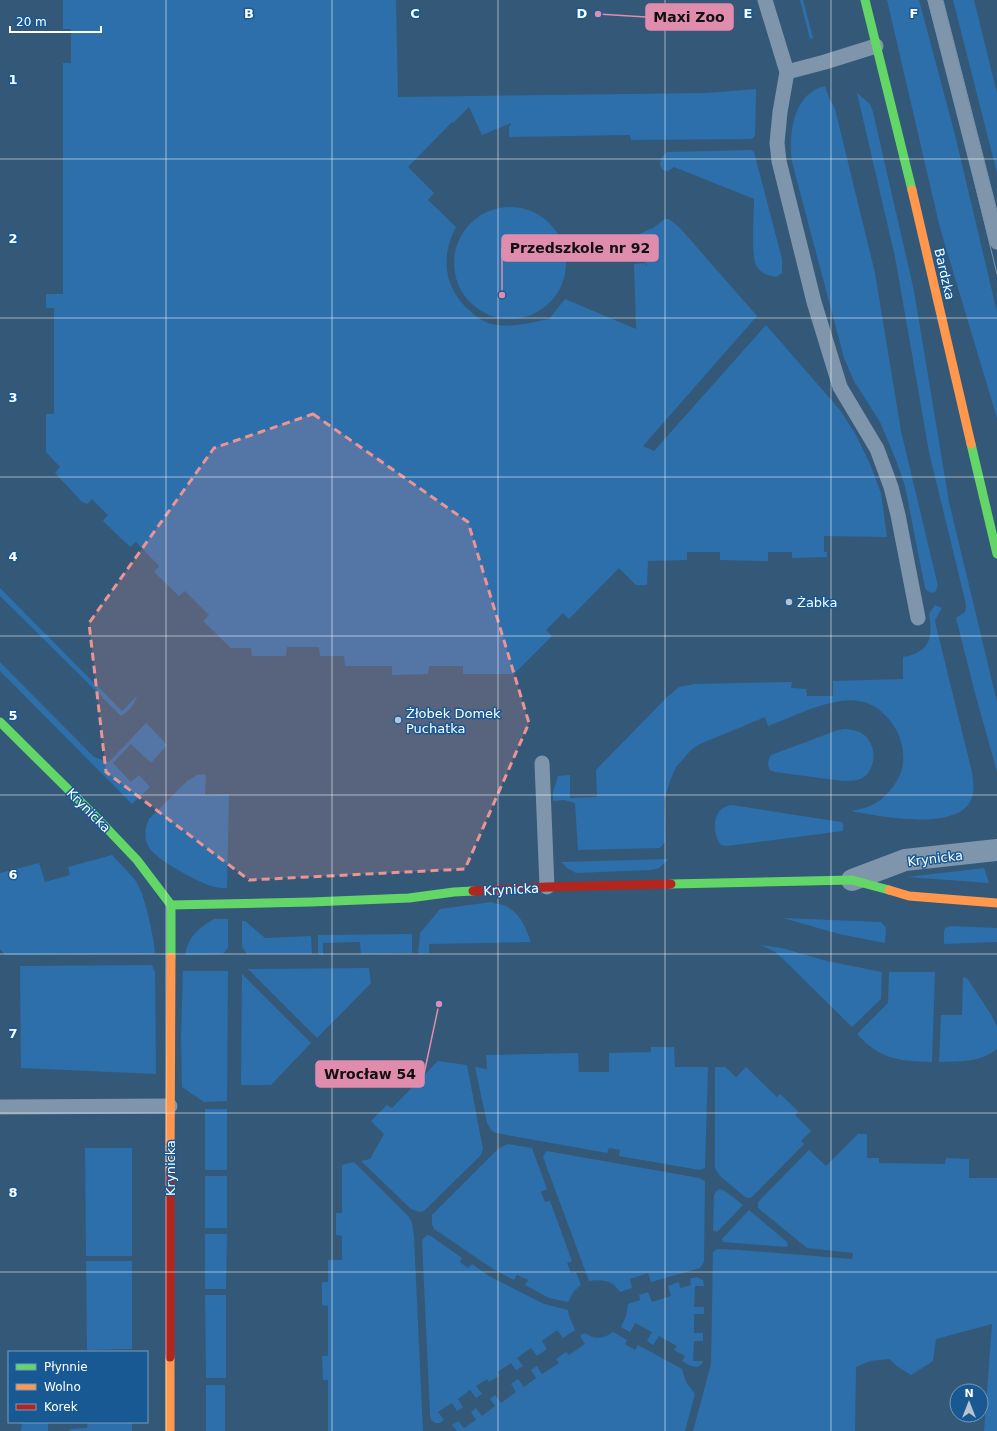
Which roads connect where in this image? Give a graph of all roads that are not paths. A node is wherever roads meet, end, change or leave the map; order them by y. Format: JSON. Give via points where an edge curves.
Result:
{"nodes":[{"id":1,"x":765,"y":0,"type":"edge"},
{"id":2,"x":865,"y":0,"type":"edge"},
{"id":3,"x":935,"y":0,"type":"edge"},
{"id":4,"x":876,"y":46,"type":"junction"},
{"id":5,"x":787,"y":72,"type":"junction"},
{"id":6,"x":997,"y":242,"type":"edge"},
{"id":7,"x":997,"y":554,"type":"edge"},
{"id":8,"x":918,"y":618,"type":"dead end"},
{"id":9,"x":0,"y":722,"type":"edge"},
{"id":10,"x":542,"y":763,"type":"dead end"},
{"id":11,"x":997,"y":850,"type":"edge"},
{"id":12,"x":852,"y":880,"type":"junction"},
{"id":13,"x":547,"y":887,"type":"junction"},
{"id":14,"x":997,"y":903,"type":"edge"},
{"id":15,"x":171,"y":905,"type":"junction"},
{"id":16,"x":170,"y":1106,"type":"junction"},
{"id":17,"x":0,"y":1107,"type":"edge"},
{"id":18,"x":170,"y":1431,"type":"edge"}],
"edges":[{"from":1,"to":5,"type":"lane"},
{"from":2,"to":4,"type":"street","name":"Bardzka"},
{"from":3,"to":6,"type":"lane"},
{"from":4,"to":5,"type":"lane"},
{"from":4,"to":7,"type":"street","name":"Bardzka"},
{"from":5,"to":8,"type":"lane","via":[[777,143],[779,161],[814,302],[840,387],[877,449],[891,487]]},
{"from":9,"to":15,"type":"street","name":"Krynicka","via":[[137,860]]},
{"from":10,"to":13,"type":"lane"},
{"from":11,"to":12,"type":"street","name":"Krynicka","via":[[905,860]]},
{"from":12,"to":13,"type":"street","name":"Krynicka"},
{"from":12,"to":14,"type":"street","name":"Krynicka","via":[[909,896]]},
{"from":13,"to":15,"type":"street","name":"Krynicka","via":[[454,892],[401,898]]},
{"from":15,"to":16,"type":"street","name":"Krynicka"},
{"from":16,"to":17,"type":"lane"},
{"from":16,"to":18,"type":"street","name":"Krynicka"}]}
